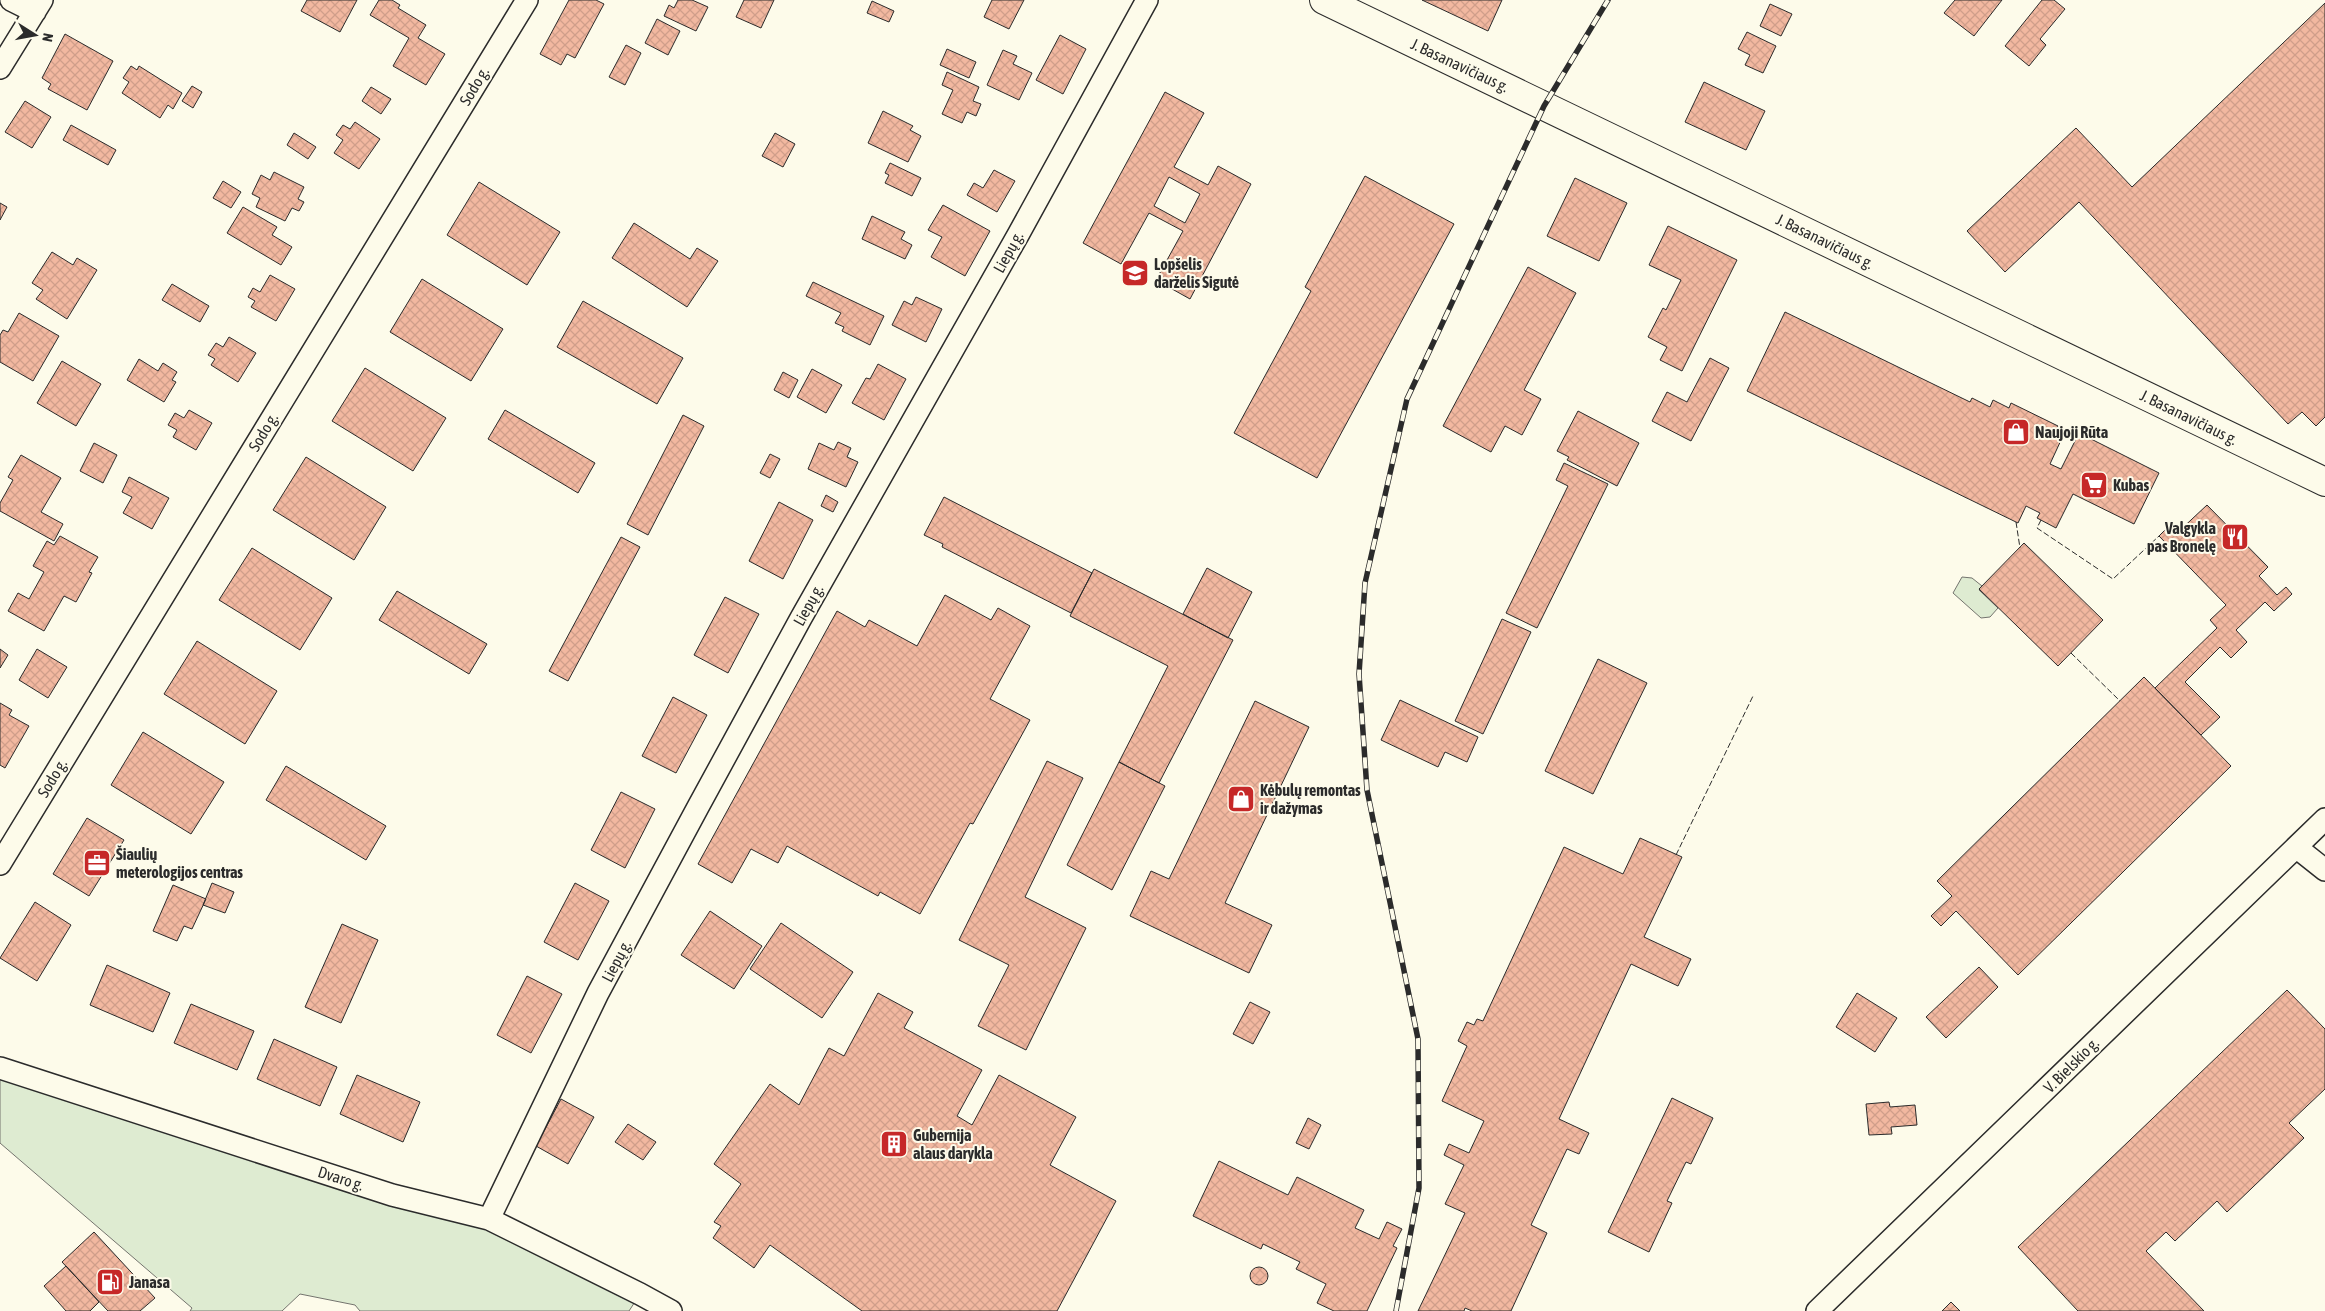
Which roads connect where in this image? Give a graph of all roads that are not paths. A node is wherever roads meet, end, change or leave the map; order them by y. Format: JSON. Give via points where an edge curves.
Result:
{"nodes":[{"id":1,"x":11,"y":0,"type":"edge"},
{"id":2,"x":527,"y":0,"type":"edge"},
{"id":3,"x":1147,"y":0,"type":"edge"},
{"id":4,"x":1324,"y":0,"type":"edge"},
{"id":5,"x":38,"y":6,"type":"edge"},
{"id":6,"x":0,"y":68,"type":"edge"},
{"id":7,"x":2325,"y":482,"type":"edge"},
{"id":8,"x":2325,"y":819,"type":"edge"},
{"id":9,"x":2296,"y":847,"type":"junction"},
{"id":10,"x":0,"y":864,"type":"edge"},
{"id":11,"x":2325,"y":870,"type":"edge"},
{"id":12,"x":0,"y":1068,"type":"edge"},
{"id":13,"x":489,"y":1219,"type":"junction"},
{"id":14,"x":671,"y":1311,"type":"edge"},
{"id":15,"x":1817,"y":1311,"type":"edge"}],
"edges":[{"from":1,"to":5,"type":"street"},
{"from":2,"to":10,"type":"street","name":"Sodo g."},
{"from":3,"to":13,"type":"street","name":"Liepų g.","via":[[698,807],[598,993]]},
{"from":4,"to":7,"type":"main road","name":"J. Basanavičiaus g."},
{"from":5,"to":6,"type":"street"},
{"from":8,"to":9,"type":"street","name":"V. Bielskio g."},
{"from":9,"to":11,"type":"street"},
{"from":9,"to":15,"type":"street","name":"V. Bielskio g."},
{"from":12,"to":13,"type":"street","name":"Dvaro g.","via":[[392,1195]]},
{"from":13,"to":14,"type":"street","name":"Dvaro g."}]}
